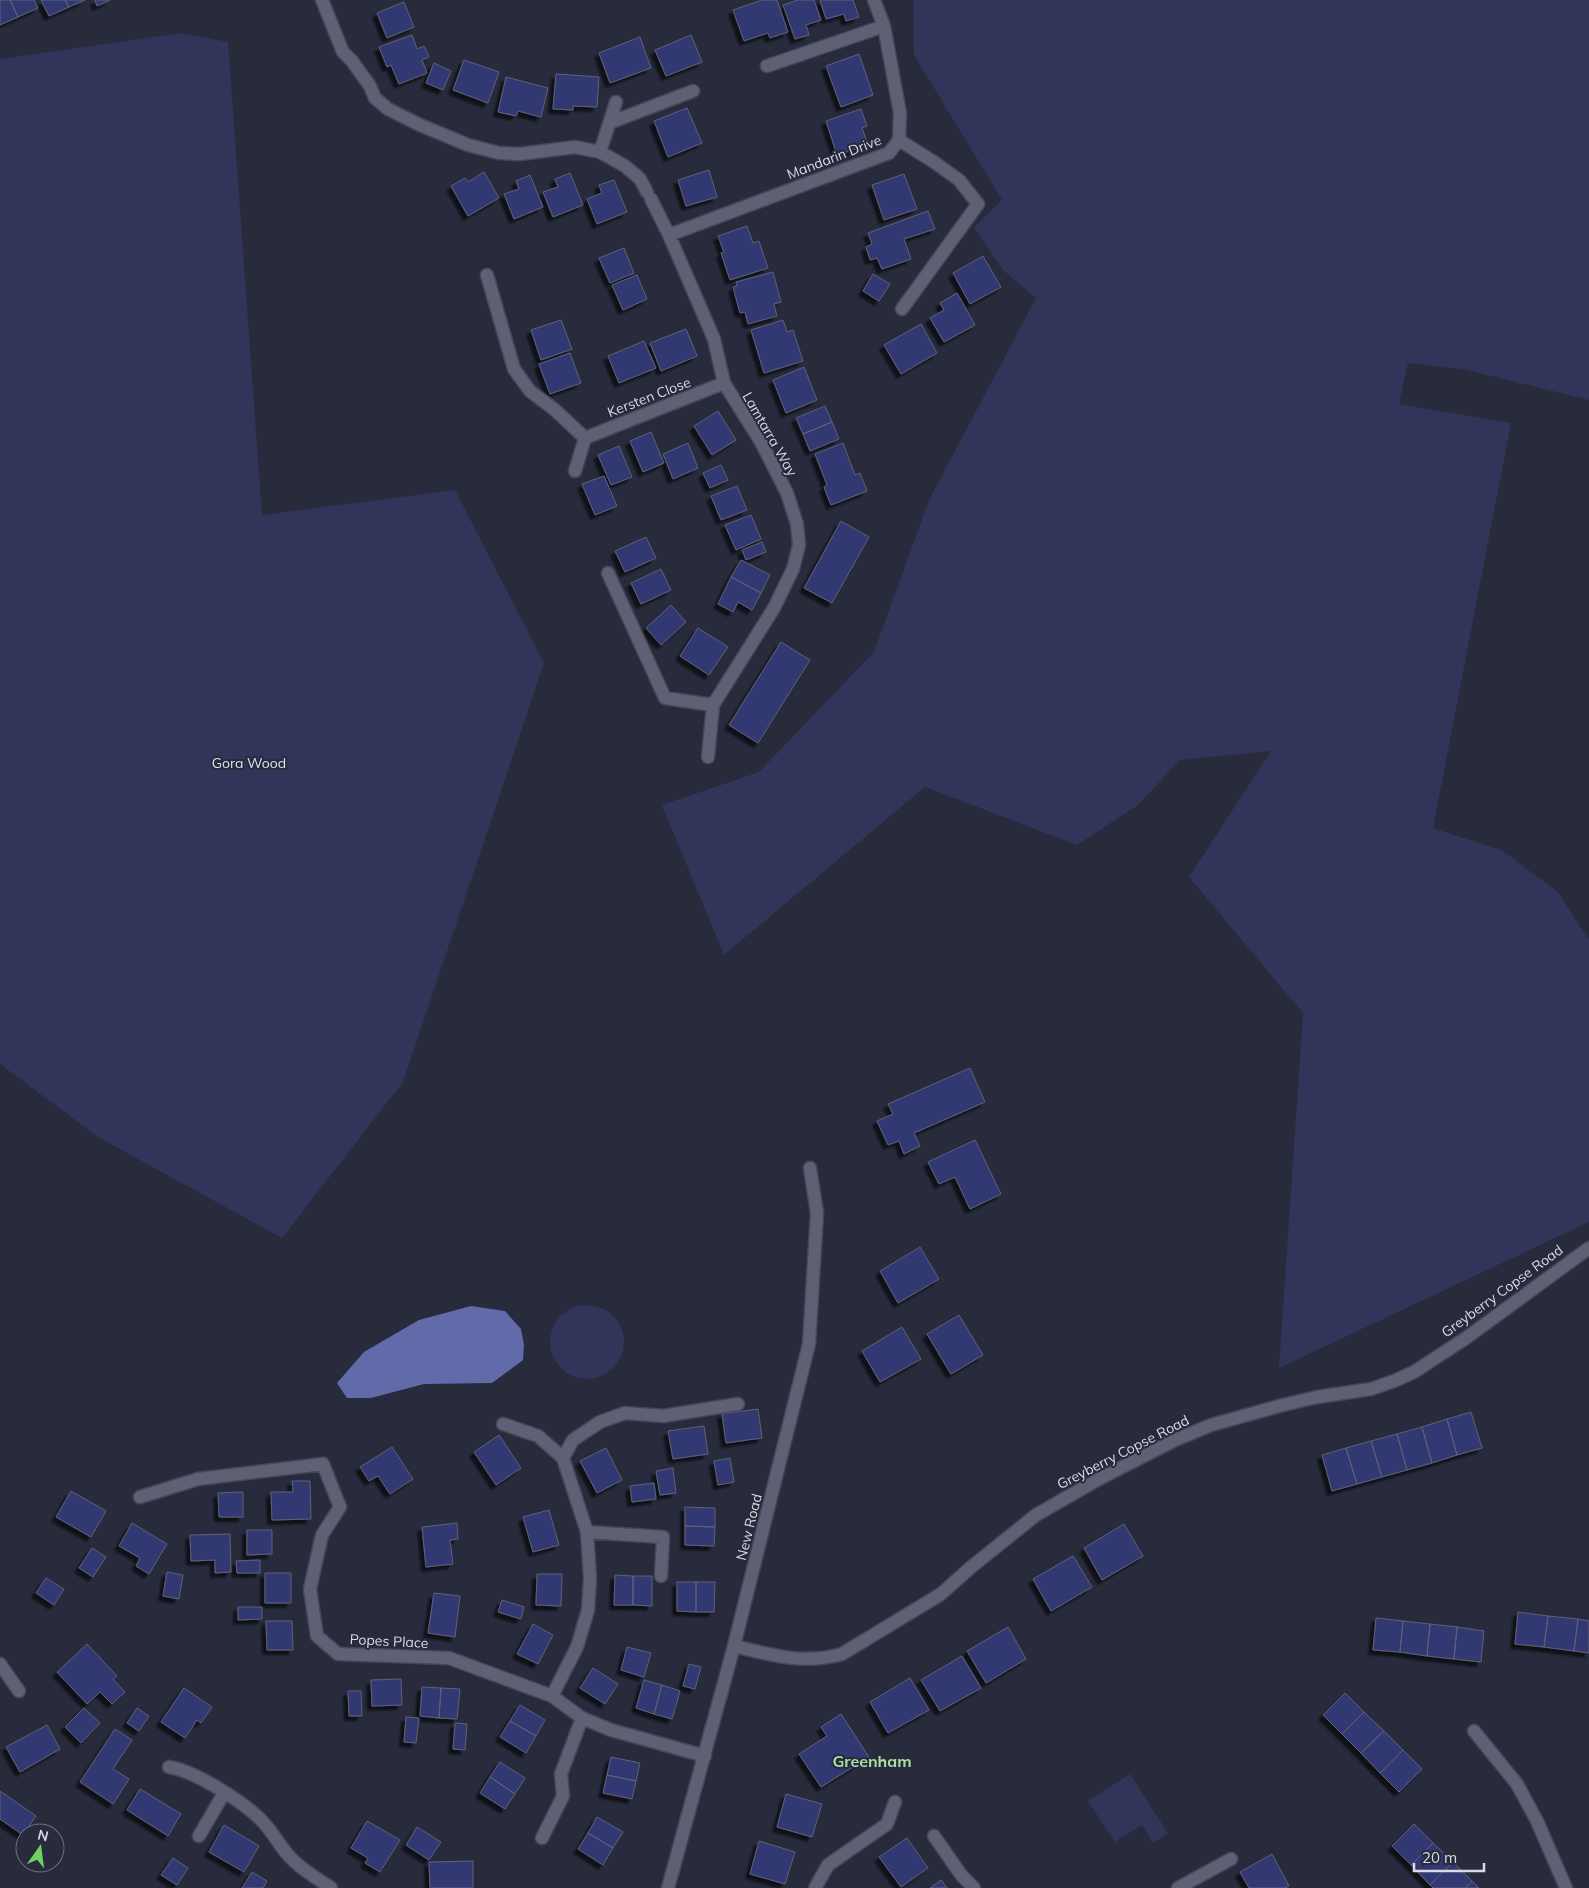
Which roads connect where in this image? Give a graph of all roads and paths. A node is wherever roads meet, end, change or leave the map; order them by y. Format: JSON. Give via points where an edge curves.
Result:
{"nodes":[{"id":1,"x":322,"y":0,"type":"edge"},
{"id":2,"x":874,"y":0,"type":"edge"},
{"id":3,"x":884,"y":26,"type":"junction"},
{"id":4,"x":767,"y":66,"type":"dead end"},
{"id":5,"x":693,"y":92,"type":"dead end"},
{"id":6,"x":616,"y":102,"type":"dead end"},
{"id":7,"x":609,"y":123,"type":"junction"},
{"id":8,"x":899,"y":140,"type":"junction"},
{"id":9,"x":600,"y":152,"type":"junction"},
{"id":10,"x":669,"y":235,"type":"junction"},
{"id":11,"x":487,"y":275,"type":"dead end"},
{"id":12,"x":902,"y":309,"type":"dead end"},
{"id":13,"x":724,"y":383,"type":"junction"},
{"id":14,"x":585,"y":438,"type":"junction"},
{"id":15,"x":575,"y":471,"type":"dead end"},
{"id":16,"x":608,"y":573,"type":"dead end"},
{"id":17,"x":713,"y":705,"type":"junction"},
{"id":18,"x":708,"y":757,"type":"dead end"},
{"id":19,"x":810,"y":1168,"type":"dead end"},
{"id":20,"x":1589,"y":1248,"type":"edge"},
{"id":21,"x":738,"y":1404,"type":"dead end"},
{"id":22,"x":503,"y":1424,"type":"dead end"},
{"id":23,"x":563,"y":1458,"type":"junction"},
{"id":24,"x":140,"y":1497,"type":"dead end"},
{"id":25,"x":587,"y":1532,"type":"junction"},
{"id":26,"x":661,"y":1576,"type":"dead end"},
{"id":27,"x":734,"y":1646,"type":"junction"},
{"id":28,"x":0,"y":1664,"type":"edge"},
{"id":29,"x":19,"y":1691,"type":"dead end"},
{"id":30,"x":552,"y":1696,"type":"junction"},
{"id":31,"x":582,"y":1718,"type":"junction"},
{"id":32,"x":1474,"y":1731,"type":"dead end"},
{"id":33,"x":705,"y":1756,"type":"junction"},
{"id":34,"x":169,"y":1767,"type":"dead end"},
{"id":35,"x":224,"y":1793,"type":"junction"},
{"id":36,"x":895,"y":1802,"type":"dead end"},
{"id":37,"x":199,"y":1836,"type":"dead end"},
{"id":38,"x":934,"y":1836,"type":"dead end"},
{"id":39,"x":542,"y":1838,"type":"dead end"},
{"id":40,"x":1231,"y":1859,"type":"dead end"},
{"id":41,"x":1199,"y":1884,"type":"edge"},
{"id":42,"x":331,"y":1888,"type":"edge"},
{"id":43,"x":668,"y":1888,"type":"edge"},
{"id":44,"x":815,"y":1888,"type":"edge"},
{"id":45,"x":974,"y":1888,"type":"edge"},
{"id":46,"x":1178,"y":1888,"type":"edge"},
{"id":47,"x":1566,"y":1888,"type":"edge"}],
"edges":[{"from":1,"to":9,"type":"street","name":"Lamtarra Way","via":[[343,52],[376,98],[388,109],[468,145],[499,153],[520,154],[575,147]]},
{"from":2,"to":3,"type":"street","name":"Mandarin Drive"},
{"from":3,"to":4,"type":"street"},
{"from":3,"to":8,"type":"street","name":"Mandarin Drive","via":[[900,113]]},
{"from":5,"to":7,"type":"street"},
{"from":6,"to":7,"type":"street"},
{"from":7,"to":9,"type":"street"},
{"from":8,"to":10,"type":"street","name":"Mandarin Drive","via":[[890,153],[879,158]]},
{"from":8,"to":12,"type":"street","via":[[958,180],[978,204]]},
{"from":9,"to":10,"type":"street","name":"Lamtarra Way","via":[[640,179]]},
{"from":10,"to":13,"type":"street","name":"Lamtarra Way","via":[[714,340]]},
{"from":11,"to":14,"type":"street","via":[[514,369],[530,391]]},
{"from":13,"to":14,"type":"street","name":"Kersten Close"},
{"from":13,"to":17,"type":"street","name":"Lamtarra Way","via":[[787,493],[797,524],[799,546],[793,569],[774,608]]},
{"from":14,"to":15,"type":"street"},
{"from":16,"to":17,"type":"street","via":[[665,698]]},
{"from":17,"to":18,"type":"street","name":"Lamtarra Way"},
{"from":19,"to":27,"type":"street","name":"New Road","via":[[817,1213],[810,1344]]},
{"from":20,"to":27,"type":"street","name":"Greyberry Copse Road","via":[[1414,1372],[1371,1389],[1283,1404],[1211,1425],[1097,1480],[1036,1515],[941,1594],[842,1654],[825,1659],[797,1659]]},
{"from":21,"to":23,"type":"street","via":[[664,1416],[625,1414],[600,1422],[573,1440]]},
{"from":22,"to":23,"type":"street","via":[[538,1436]]},
{"from":23,"to":25,"type":"street"},
{"from":24,"to":30,"type":"street","name":"Popes Place","via":[[198,1479],[323,1464],[340,1507],[322,1535],[310,1589],[318,1636],[338,1654],[449,1658]]},
{"from":25,"to":26,"type":"street","via":[[663,1537]]},
{"from":25,"to":30,"type":"street","via":[[588,1610],[577,1648]]},
{"from":27,"to":33,"type":"street","name":"New Road"},
{"from":28,"to":29,"type":"street"},
{"from":30,"to":31,"type":"street","name":"Popes Place"},
{"from":31,"to":33,"type":"street","name":"Popes Place","via":[[611,1730]]},
{"from":31,"to":39,"type":"street","via":[[561,1774],[563,1796]]},
{"from":32,"to":47,"type":"street","via":[[1517,1784]]},
{"from":33,"to":43,"type":"street","name":"New Road"},
{"from":34,"to":35,"type":"street","via":[[178,1768]]},
{"from":35,"to":37,"type":"street"},
{"from":35,"to":42,"type":"street","via":[[263,1822],[291,1859]]},
{"from":36,"to":44,"type":"street","via":[[887,1824],[828,1864]]},
{"from":38,"to":45,"type":"street"},
{"from":40,"to":41,"type":"street"},
{"from":41,"to":46,"type":"street"}]}
